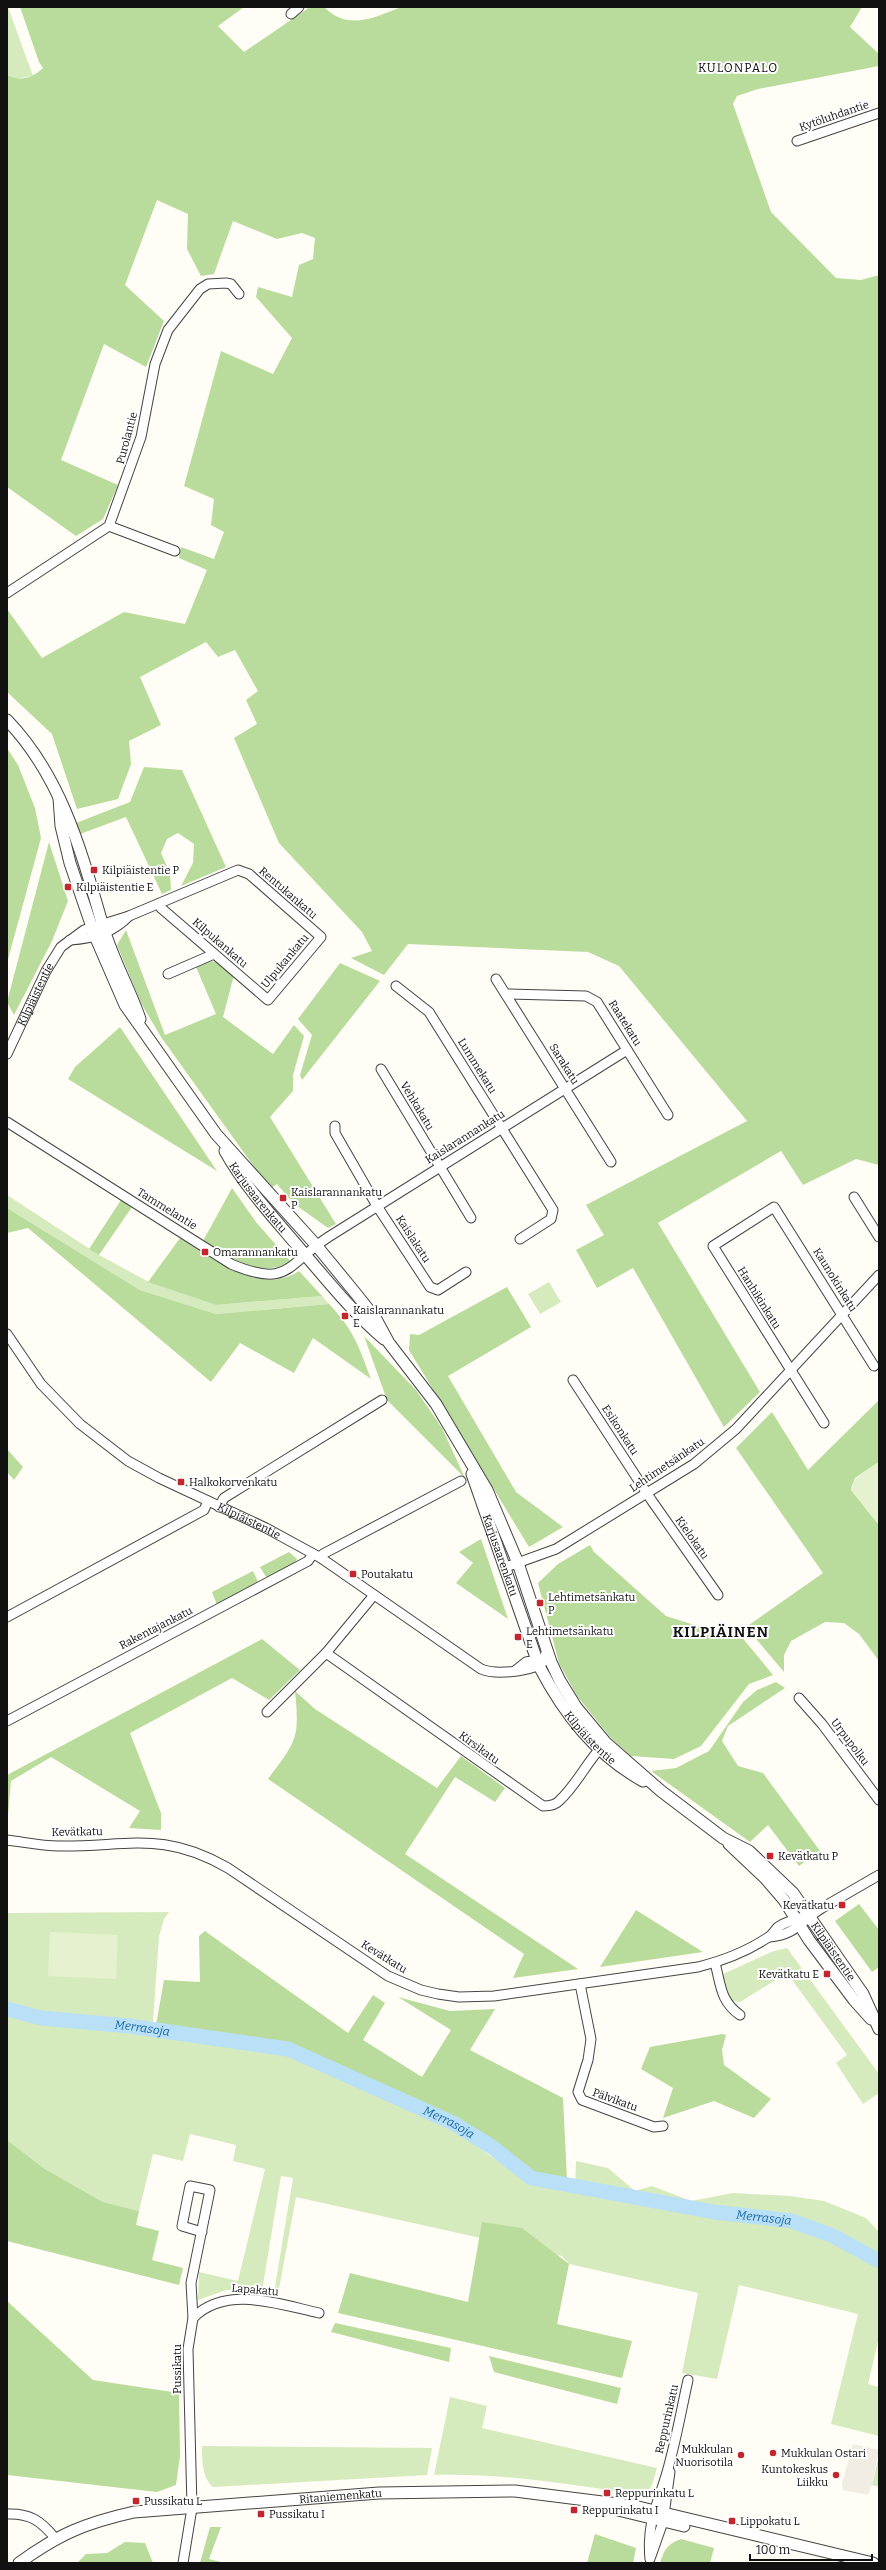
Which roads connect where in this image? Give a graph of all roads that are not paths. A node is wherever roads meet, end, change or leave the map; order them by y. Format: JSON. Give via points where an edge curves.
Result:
{"nodes":[{"id":1,"x":299,"y":7,"type":"edge"},
{"id":2,"x":291,"y":14,"type":"dead end"},
{"id":3,"x":879,"y":113,"type":"edge"},
{"id":4,"x":797,"y":141,"type":"dead end"},
{"id":5,"x":239,"y":294,"type":"dead end"},
{"id":6,"x":109,"y":526,"type":"junction"},
{"id":7,"x":175,"y":551,"type":"dead end"},
{"id":8,"x":7,"y":593,"type":"edge"},
{"id":9,"x":7,"y":720,"type":"edge"},
{"id":10,"x":238,"y":870,"type":"joint"},
{"id":11,"x":159,"y":903,"type":"junction"},
{"id":12,"x":99,"y":930,"type":"junction"},
{"id":13,"x":320,"y":937,"type":"joint"},
{"id":14,"x":214,"y":954,"type":"junction"},
{"id":15,"x":168,"y":974,"type":"dead end"},
{"id":16,"x":496,"y":979,"type":"dead end"},
{"id":17,"x":396,"y":986,"type":"dead end"},
{"id":18,"x":506,"y":994,"type":"junction"},
{"id":19,"x":268,"y":1000,"type":"joint"},
{"id":20,"x":627,"y":1050,"type":"junction"},
{"id":21,"x":7,"y":1054,"type":"edge"},
{"id":22,"x":381,"y":1069,"type":"dead end"},
{"id":23,"x":565,"y":1089,"type":"junction"},
{"id":24,"x":668,"y":1115,"type":"dead end"},
{"id":25,"x":7,"y":1122,"type":"edge"},
{"id":26,"x":335,"y":1126,"type":"dead end"},
{"id":27,"x":502,"y":1128,"type":"junction"},
{"id":28,"x":216,"y":1134,"type":"junction"},
{"id":29,"x":611,"y":1162,"type":"dead end"},
{"id":30,"x":440,"y":1167,"type":"junction"},
{"id":31,"x":854,"y":1197,"type":"dead end"},
{"id":32,"x":377,"y":1206,"type":"junction"},
{"id":33,"x":774,"y":1207,"type":"joint"},
{"id":34,"x":471,"y":1218,"type":"dead end"},
{"id":35,"x":879,"y":1236,"type":"edge"},
{"id":36,"x":520,"y":1239,"type":"dead end"},
{"id":37,"x":316,"y":1245,"type":"junction"},
{"id":38,"x":306,"y":1255,"type":"junction"},
{"id":39,"x":466,"y":1272,"type":"dead end"},
{"id":40,"x":879,"y":1275,"type":"edge"},
{"id":41,"x":842,"y":1314,"type":"junction"},
{"id":42,"x":7,"y":1334,"type":"edge"},
{"id":43,"x":389,"y":1343,"type":"junction"},
{"id":44,"x":874,"y":1366,"type":"dead end"},
{"id":45,"x":790,"y":1371,"type":"junction"},
{"id":46,"x":573,"y":1380,"type":"dead end"},
{"id":47,"x":382,"y":1400,"type":"dead end"},
{"id":48,"x":824,"y":1423,"type":"dead end"},
{"id":49,"x":464,"y":1452,"type":"junction"},
{"id":50,"x":460,"y":1481,"type":"dead end"},
{"id":51,"x":647,"y":1494,"type":"junction"},
{"id":52,"x":208,"y":1502,"type":"junction"},
{"id":53,"x":219,"y":1507,"type":"junction"},
{"id":54,"x":317,"y":1556,"type":"junction"},
{"id":55,"x":518,"y":1563,"type":"junction"},
{"id":56,"x":506,"y":1568,"type":"junction"},
{"id":57,"x":374,"y":1595,"type":"junction"},
{"id":58,"x":718,"y":1595,"type":"dead end"},
{"id":59,"x":7,"y":1617,"type":"edge"},
{"id":60,"x":326,"y":1653,"type":"junction"},
{"id":61,"x":544,"y":1659,"type":"junction"},
{"id":62,"x":800,"y":1698,"type":"dead end"},
{"id":63,"x":267,"y":1712,"type":"dead end"},
{"id":64,"x":7,"y":1721,"type":"edge"},
{"id":65,"x":602,"y":1746,"type":"junction"},
{"id":66,"x":879,"y":1800,"type":"edge"},
{"id":67,"x":723,"y":1838,"type":"junction"},
{"id":68,"x":7,"y":1840,"type":"edge"},
{"id":69,"x":879,"y":1875,"type":"edge"},
{"id":70,"x":810,"y":1916,"type":"junction"},
{"id":71,"x":798,"y":1922,"type":"junction"},
{"id":72,"x":715,"y":1963,"type":"junction"},
{"id":73,"x":580,"y":1984,"type":"junction"},
{"id":74,"x":740,"y":2015,"type":"dead end"},
{"id":75,"x":878,"y":2028,"type":"edge"},
{"id":76,"x":663,"y":2126,"type":"dead end"},
{"id":77,"x":202,"y":2232,"type":"junction"},
{"id":78,"x":319,"y":2313,"type":"dead end"},
{"id":79,"x":193,"y":2318,"type":"junction"},
{"id":80,"x":688,"y":2380,"type":"dead end"},
{"id":81,"x":670,"y":2463,"type":"junction"},
{"id":82,"x":192,"y":2508,"type":"junction"},
{"id":83,"x":7,"y":2514,"type":"edge"},
{"id":84,"x":652,"y":2515,"type":"junction"},
{"id":85,"x":664,"y":2518,"type":"junction"},
{"id":86,"x":55,"y":2538,"type":"junction"},
{"id":87,"x":649,"y":2561,"type":"edge"},
{"id":88,"x":19,"y":2563,"type":"edge"},
{"id":89,"x":183,"y":2563,"type":"edge"},
{"id":90,"x":845,"y":2563,"type":"edge"},
{"id":91,"x":873,"y":2563,"type":"edge"}],
"edges":[{"from":1,"to":2,"type":"street"},
{"from":3,"to":4,"type":"street","name":"Kytöluhdantie"},
{"from":5,"to":6,"type":"street","name":"Purolantie","via":[[231,284],[208,284],[200,289],[168,330],[155,364],[137,450]]},
{"from":6,"to":7,"type":"street"},
{"from":6,"to":8,"type":"street"},
{"from":9,"to":12,"type":"street","name":"Karjusaarenkatu","via":[[36,754],[59,798],[61,826],[70,863]]},
{"from":10,"to":11,"type":"street","name":"Kilpiäistentie"},
{"from":10,"to":13,"type":"street","name":"Rentukankatu","via":[[249,874]]},
{"from":11,"to":12,"type":"street","name":"Kilpiäistentie","via":[[128,916],[114,929]]},
{"from":11,"to":14,"type":"street","name":"Kilpukankatu","via":[[161,908]]},
{"from":12,"to":21,"type":"street","name":"Kilpiäistentie","via":[[70,940],[54,956]]},
{"from":12,"to":28,"type":"street","name":"Karjusaarenkatu","via":[[125,1005],[144,1028]]},
{"from":13,"to":19,"type":"street","name":"Ulpukankatu"},
{"from":14,"to":15,"type":"street"},
{"from":14,"to":19,"type":"street","name":"Kilpukankatu"},
{"from":16,"to":18,"type":"street","name":"Sarakatu"},
{"from":17,"to":27,"type":"street","name":"Lummekatu","via":[[429,1012]]},
{"from":18,"to":20,"type":"street","name":"Raatekatu","via":[[586,996],[598,1002]]},
{"from":18,"to":23,"type":"street","name":"Sarakatu"},
{"from":20,"to":23,"type":"street","name":"Kaislarannankatu"},
{"from":20,"to":24,"type":"street","name":"Raatekatu"},
{"from":22,"to":30,"type":"street","name":"Vehkakatu"},
{"from":23,"to":27,"type":"street","name":"Kaislarannankatu"},
{"from":23,"to":29,"type":"street","name":"Sarakatu"},
{"from":25,"to":38,"type":"street","name":"Tammelantie","via":[[231,1264],[251,1273],[278,1274],[294,1268]]},
{"from":26,"to":32,"type":"street","name":"Kaislakatu","via":[[335,1133]]},
{"from":27,"to":30,"type":"street","name":"Kaislarannankatu"},
{"from":27,"to":36,"type":"street","name":"Lummekatu","via":[[553,1210],[551,1219]]},
{"from":28,"to":37,"type":"street","name":"Karjusaarenkatu"},
{"from":28,"to":38,"type":"street","name":"Karjusaarenkatu","via":[[234,1166]]},
{"from":30,"to":32,"type":"street","name":"Kaislarannankatu"},
{"from":30,"to":34,"type":"street","name":"Vehkakatu"},
{"from":31,"to":35,"type":"street"},
{"from":32,"to":37,"type":"street","name":"Kaislarannankatu"},
{"from":32,"to":39,"type":"street","name":"Kaislakatu","via":[[430,1287],[438,1290]]},
{"from":33,"to":41,"type":"street","name":"Kaunokinkatu"},
{"from":33,"to":45,"type":"street","name":"Hanhikinkatu","via":[[713,1246]]},
{"from":37,"to":38,"type":"street","name":"Tammelantie"},
{"from":37,"to":43,"type":"street","name":"Karjusaarenkatu","via":[[376,1319]]},
{"from":38,"to":43,"type":"street","name":"Karjusaarenkatu","via":[[369,1326]]},
{"from":40,"to":41,"type":"street","name":"Lehtimetsänkatu"},
{"from":41,"to":44,"type":"street","name":"Kaunokinkatu"},
{"from":41,"to":45,"type":"street","name":"Lehtimetsänkatu"},
{"from":42,"to":52,"type":"street","name":"Kilpiäistentie","via":[[40,1384],[80,1424],[128,1461]]},
{"from":43,"to":49,"type":"street","name":"Karjusaarenkatu","via":[[436,1404]]},
{"from":45,"to":48,"type":"street","name":"Hanhikinkatu"},
{"from":45,"to":51,"type":"street","name":"Lehtimetsänkatu","via":[[736,1429],[694,1464]]},
{"from":46,"to":51,"type":"street","name":"Esikonkatu"},
{"from":47,"to":53,"type":"street","via":[[224,1498]]},
{"from":49,"to":55,"type":"street","name":"Karjusaarenkatu","via":[[487,1490]]},
{"from":49,"to":56,"type":"street","name":"Karjusaarenkatu"},
{"from":50,"to":54,"type":"street","name":"Rakentajankatu"},
{"from":51,"to":55,"type":"street","name":"Lehtimetsänkatu","via":[[556,1549]]},
{"from":51,"to":58,"type":"street","name":"Kielokatu"},
{"from":52,"to":53,"type":"street","name":"Kilpiäistentie"},
{"from":52,"to":59,"type":"street","via":[[204,1510]]},
{"from":53,"to":54,"type":"street","name":"Kilpiäistentie","via":[[266,1528]]},
{"from":54,"to":57,"type":"street","name":"Kilpiäistentie"},
{"from":54,"to":64,"type":"street","name":"Rakentajankatu"},
{"from":55,"to":56,"type":"street","name":"Lehtimetsänkatu"},
{"from":55,"to":61,"type":"street","name":"Karjusaarenkatu"},
{"from":56,"to":61,"type":"street","name":"Karjusaarenkatu"},
{"from":57,"to":60,"type":"street"},
{"from":57,"to":61,"type":"street","name":"Kilpiäistentie","via":[[481,1669],[497,1673],[516,1670],[526,1662]]},
{"from":60,"to":63,"type":"street"},
{"from":60,"to":65,"type":"street","name":"Kirsikatu","via":[[543,1806],[560,1801]]},
{"from":61,"to":65,"type":"street","name":"Kilpiäistentie","via":[[567,1714]]},
{"from":62,"to":66,"type":"street","name":"Urpupolku"},
{"from":65,"to":67,"type":"street","name":"Kilpiäistentie","via":[[627,1772],[661,1792]]},
{"from":67,"to":70,"type":"street","name":"Kilpiäistentie","via":[[749,1851],[770,1869]]},
{"from":67,"to":71,"type":"street","name":"Kilpiäistentie","via":[[765,1878]]},
{"from":68,"to":73,"type":"street","name":"Kevätkatu","via":[[59,1846],[152,1842],[200,1853],[228,1868],[388,1976],[421,1990],[479,1998]]},
{"from":69,"to":70,"type":"street","name":"Kevätkatu"},
{"from":70,"to":71,"type":"street","name":"Kevätkatu"},
{"from":70,"to":75,"type":"street","name":"Kilpiäistentie","via":[[863,1994]]},
{"from":71,"to":72,"type":"street","name":"Kevätkatu","via":[[778,1927],[769,1938]]},
{"from":71,"to":75,"type":"street","name":"Kilpiäistentie","via":[[854,2000]]},
{"from":72,"to":73,"type":"street","name":"Kevätkatu"},
{"from":72,"to":74,"type":"street","via":[[722,1996],[728,2007]]},
{"from":73,"to":76,"type":"street","name":"Pälvikatu","via":[[591,2039],[588,2060],[578,2092],[582,2100],[654,2127]]},
{"from":77,"to":77,"type":"street","name":"Pussikatu","via":[[210,2190],[190,2186],[182,2226]]},
{"from":77,"to":79,"type":"street","name":"Pussikatu","via":[[191,2283]]},
{"from":78,"to":79,"type":"street","name":"Lapakatu","via":[[267,2301],[228,2298],[203,2308]]},
{"from":79,"to":82,"type":"street","name":"Pussikatu","via":[[188,2349]]},
{"from":80,"to":81,"type":"street","name":"Reppurinkatu"},
{"from":81,"to":84,"type":"street","name":"Reppurinkatu"},
{"from":81,"to":85,"type":"street","name":"Reppurinkatu"},
{"from":82,"to":84,"type":"street","name":"Ritaniemenkatu","via":[[437,2491],[515,2491],[592,2502]]},
{"from":82,"to":86,"type":"street","name":"Ritaniemenkatu","via":[[134,2512],[98,2520]]},
{"from":82,"to":89,"type":"street","name":"Pussikatu"},
{"from":83,"to":86,"type":"street","via":[[28,2515],[36,2519]]},
{"from":84,"to":85,"type":"street","name":"Ritaniemenkatu"},
{"from":84,"to":87,"type":"street","name":"Reppurinkatu","via":[[648,2532]]},
{"from":85,"to":87,"type":"street","name":"Reppurinkatu"},
{"from":85,"to":90,"type":"street","name":"Ritaniemenkatu"},
{"from":85,"to":91,"type":"street","name":"Ritaniemenkatu"},
{"from":86,"to":88,"type":"street","name":"Ritaniemenkatu"}]}
